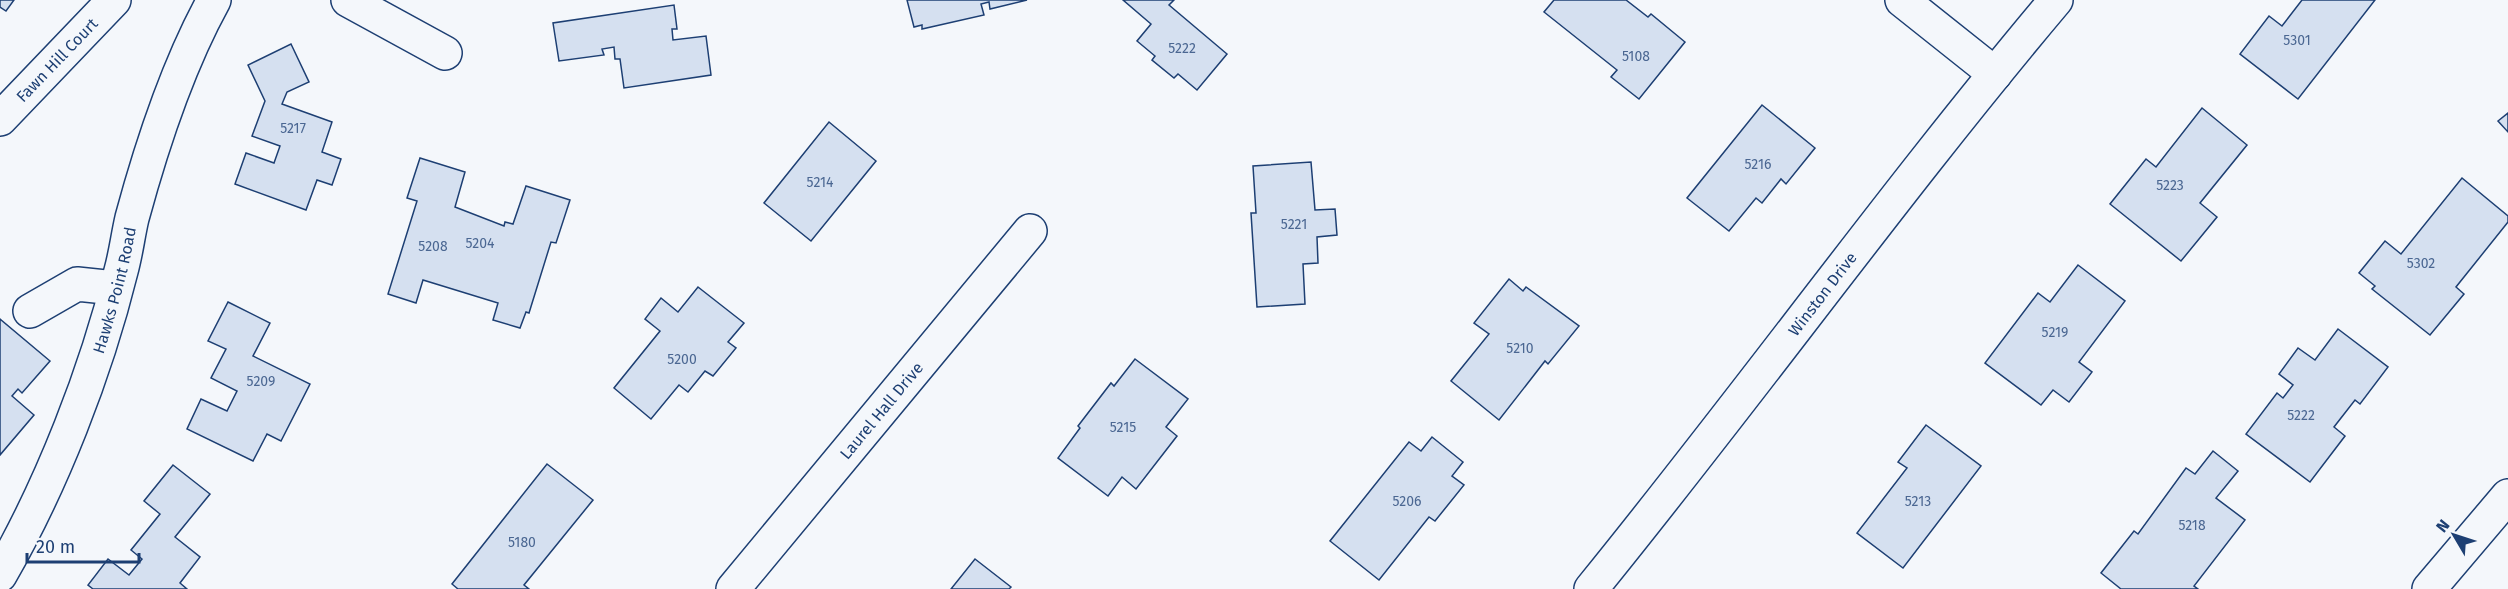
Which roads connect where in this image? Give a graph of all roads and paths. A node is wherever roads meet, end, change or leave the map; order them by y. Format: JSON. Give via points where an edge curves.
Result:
{"nodes":[{"id":1,"x":114,"y":0,"type":"edge"},
{"id":2,"x":348,"y":0,"type":"edge"},
{"id":3,"x":1902,"y":0,"type":"edge"},
{"id":4,"x":2056,"y":0,"type":"edge"},
{"id":5,"x":210,"y":2,"type":"edge"},
{"id":6,"x":445,"y":53,"type":"dead end"},
{"id":7,"x":1995,"y":74,"type":"junction"},
{"id":8,"x":0,"y":119,"type":"edge"},
{"id":9,"x":1030,"y":231,"type":"dead end"},
{"id":10,"x":116,"y":288,"type":"junction"},
{"id":11,"x":30,"y":311,"type":"dead end"},
{"id":12,"x":2508,"y":496,"type":"edge"},
{"id":13,"x":0,"y":575,"type":"edge"},
{"id":14,"x":733,"y":589,"type":"edge"},
{"id":15,"x":1591,"y":589,"type":"edge"},
{"id":16,"x":2429,"y":589,"type":"edge"}],
"edges":[{"from":1,"to":8,"type":"street","name":"Fawn Hill Court"},
{"from":2,"to":6,"type":"street"},
{"from":3,"to":7,"type":"street"},
{"from":4,"to":7,"type":"street","name":"Winston Drive"},
{"from":5,"to":10,"type":"street","name":"Hawks Point Road","via":[[157,136]]},
{"from":7,"to":15,"type":"street","name":"Winston Drive"},
{"from":9,"to":14,"type":"street","name":"Laurel Hall Drive"},
{"from":10,"to":11,"type":"street","via":[[77,284]]},
{"from":10,"to":13,"type":"street","name":"Hawks Point Road","via":[[96,356],[52,471]]},
{"from":12,"to":16,"type":"street"}]}
